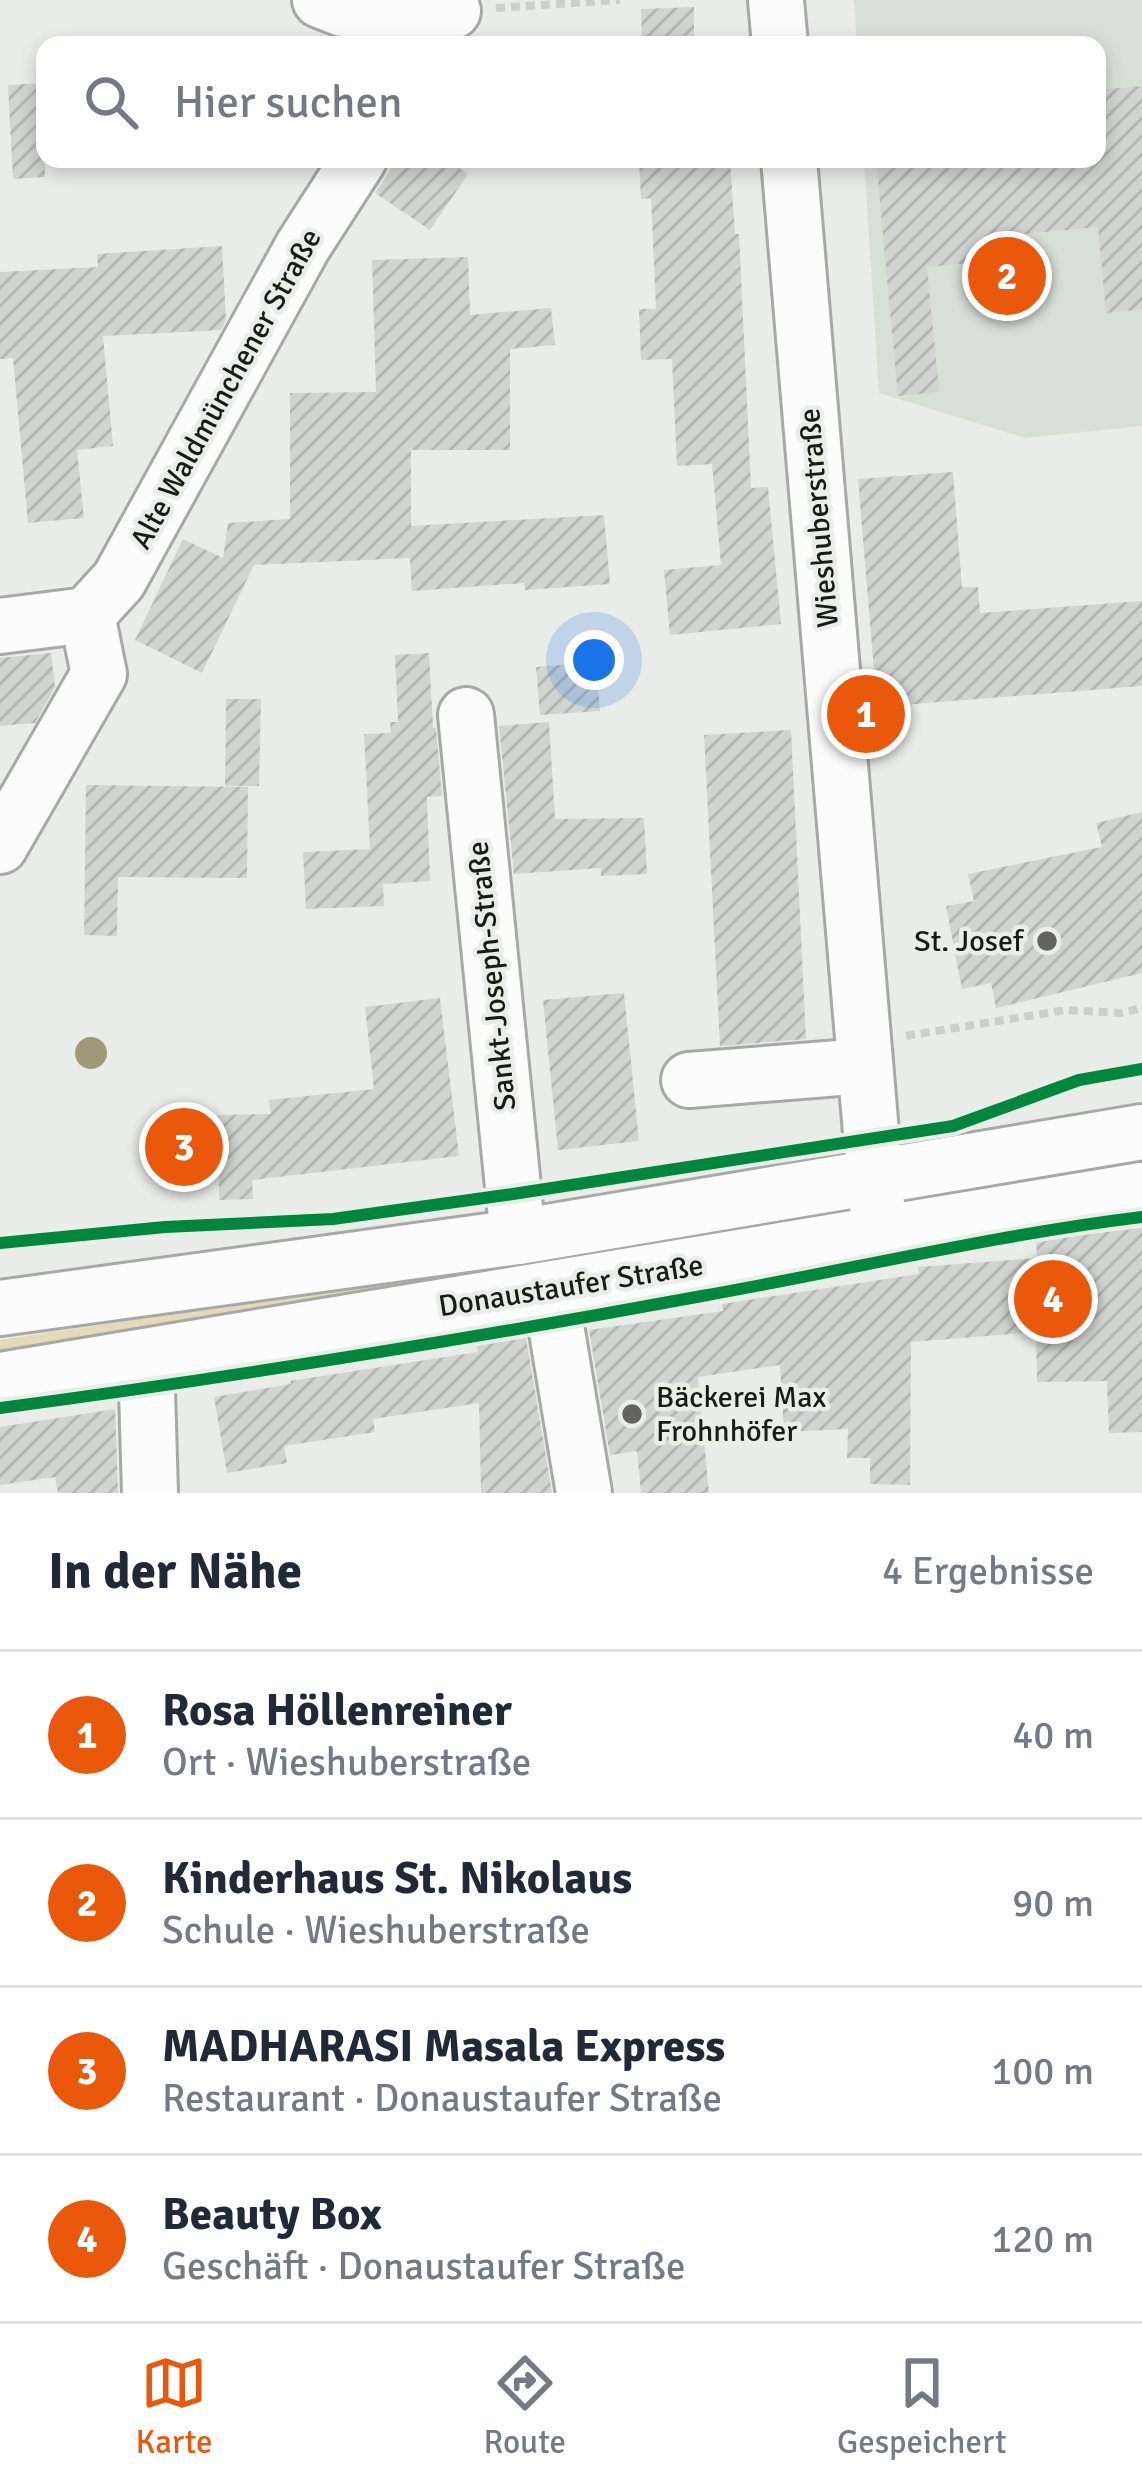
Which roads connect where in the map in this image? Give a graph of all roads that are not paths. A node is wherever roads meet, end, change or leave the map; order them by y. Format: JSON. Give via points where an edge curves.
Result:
{"nodes":[{"id":1,"x":320,"y":0,"type":"edge"},
{"id":2,"x":776,"y":0,"type":"edge"},
{"id":3,"x":449,"y":19,"type":"edge"},
{"id":4,"x":779,"y":36,"type":"edge"},
{"id":5,"x":353,"y":168,"type":"edge"},
{"id":6,"x":790,"y":168,"type":"edge"},
{"id":7,"x":75,"y":617,"type":"junction"},
{"id":8,"x":0,"y":626,"type":"edge"},
{"id":9,"x":466,"y":715,"type":"dead end"},
{"id":10,"x":0,"y":846,"type":"edge"},
{"id":11,"x":863,"y":1055,"type":"junction"},
{"id":12,"x":689,"y":1080,"type":"dead end"},
{"id":13,"x":1142,"y":1132,"type":"edge"},
{"id":14,"x":873,"y":1179,"type":"junction"},
{"id":15,"x":1142,"y":1190,"type":"edge"},
{"id":16,"x":881,"y":1236,"type":"junction"},
{"id":17,"x":518,"y":1237,"type":"junction"},
{"id":18,"x":550,"y":1290,"type":"junction"},
{"id":19,"x":0,"y":1308,"type":"edge"},
{"id":20,"x":146,"y":1356,"type":"junction"},
{"id":21,"x":0,"y":1381,"type":"edge"},
{"id":22,"x":150,"y":1493,"type":"edge"},
{"id":23,"x":584,"y":1493,"type":"edge"}],
"edges":[{"from":1,"to":3,"type":"street"},
{"from":2,"to":4,"type":"street"},
{"from":5,"to":7,"type":"street","name":"Alte Waldmünchener Straße","via":[[119,580]]},
{"from":6,"to":11,"type":"street","name":"Wieshuberstraße"},
{"from":7,"to":8,"type":"street"},
{"from":7,"to":10,"type":"street","via":[[99,674]]},
{"from":9,"to":17,"type":"street","name":"Sankt-Joseph-Straße"},
{"from":11,"to":12,"type":"street"},
{"from":11,"to":14,"type":"street","name":"Wieshuberstraße"},
{"from":13,"to":14,"type":"street","name":"Donaustaufer Straße"},
{"from":14,"to":16,"type":"street","name":"Wieshuberstraße"},
{"from":14,"to":17,"type":"street","name":"Donaustaufer Straße"},
{"from":15,"to":16,"type":"street","name":"Donaustaufer Straße"},
{"from":16,"to":18,"type":"street","name":"Donaustaufer Straße"},
{"from":17,"to":19,"type":"street","name":"Donaustaufer Straße"},
{"from":18,"to":20,"type":"street","name":"Donaustaufer Straße"},
{"from":18,"to":23,"type":"street"},
{"from":20,"to":21,"type":"street","name":"Donaustaufer Straße"},
{"from":20,"to":22,"type":"street"}]}
